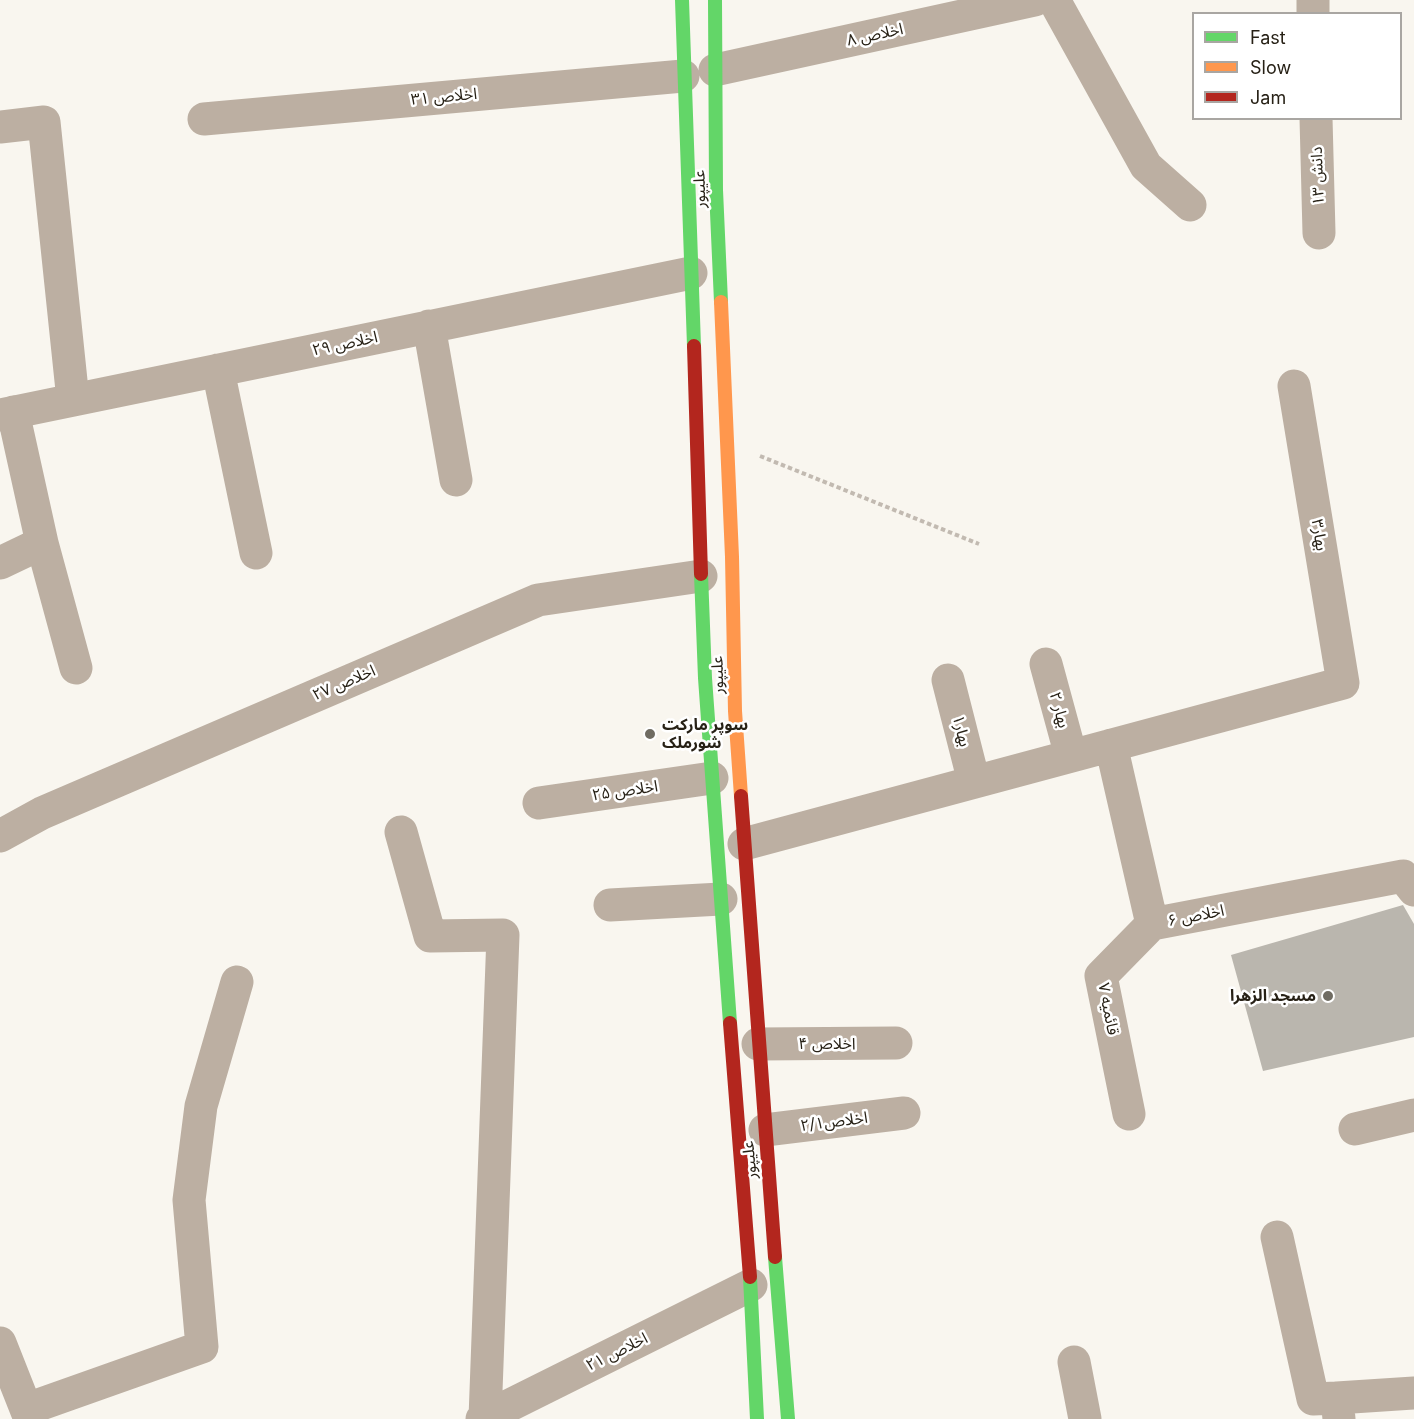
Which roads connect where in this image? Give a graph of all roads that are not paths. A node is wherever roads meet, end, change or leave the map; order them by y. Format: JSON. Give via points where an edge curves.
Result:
{"nodes":[{"id":1,"x":682,"y":0,"type":"edge"},
{"id":2,"x":715,"y":0,"type":"edge"},
{"id":3,"x":1035,"y":0,"type":"edge"},
{"id":4,"x":1054,"y":0,"type":"edge"},
{"id":5,"x":715,"y":70,"type":"junction"},
{"id":6,"x":684,"y":76,"type":"junction"},
{"id":7,"x":204,"y":119,"type":"dead end"},
{"id":8,"x":1316,"y":120,"type":"edge"},
{"id":9,"x":0,"y":127,"type":"edge"},
{"id":10,"x":1190,"y":205,"type":"dead end"},
{"id":11,"x":1319,"y":233,"type":"dead end"},
{"id":12,"x":691,"y":273,"type":"junction"},
{"id":13,"x":429,"y":326,"type":"junction"},
{"id":14,"x":218,"y":370,"type":"junction"},
{"id":15,"x":1294,"y":387,"type":"dead end"},
{"id":16,"x":73,"y":400,"type":"junction"},
{"id":17,"x":7,"y":413,"type":"edge"},
{"id":18,"x":456,"y":480,"type":"dead end"},
{"id":19,"x":42,"y":543,"type":"junction"},
{"id":20,"x":256,"y":553,"type":"dead end"},
{"id":21,"x":0,"y":562,"type":"edge"},
{"id":22,"x":701,"y":576,"type":"junction"},
{"id":23,"x":1046,"y":664,"type":"dead end"},
{"id":24,"x":76,"y":668,"type":"dead end"},
{"id":25,"x":948,"y":680,"type":"dead end"},
{"id":26,"x":1111,"y":746,"type":"junction"},
{"id":27,"x":1071,"y":756,"type":"junction"},
{"id":28,"x":712,"y":778,"type":"junction"},
{"id":29,"x":974,"y":782,"type":"junction"},
{"id":30,"x":539,"y":803,"type":"dead end"},
{"id":31,"x":401,"y":832,"type":"dead end"},
{"id":32,"x":0,"y":836,"type":"edge"},
{"id":33,"x":731,"y":848,"type":"junction"},
{"id":34,"x":1410,"y":880,"type":"edge"},
{"id":35,"x":721,"y":899,"type":"junction"},
{"id":36,"x":610,"y":905,"type":"dead end"},
{"id":37,"x":1152,"y":924,"type":"junction"},
{"id":38,"x":237,"y":982,"type":"dead end"},
{"id":39,"x":896,"y":1043,"type":"dead end"},
{"id":40,"x":758,"y":1044,"type":"junction"},
{"id":41,"x":904,"y":1113,"type":"dead end"},
{"id":42,"x":1129,"y":1114,"type":"dead end"},
{"id":43,"x":1414,"y":1115,"type":"edge"},
{"id":44,"x":1355,"y":1129,"type":"dead end"},
{"id":45,"x":765,"y":1130,"type":"junction"},
{"id":46,"x":1277,"y":1237,"type":"dead end"},
{"id":47,"x":751,"y":1285,"type":"junction"},
{"id":48,"x":0,"y":1343,"type":"edge"},
{"id":49,"x":1074,"y":1362,"type":"dead end"},
{"id":50,"x":1414,"y":1393,"type":"edge"},
{"id":51,"x":1338,"y":1409,"type":"edge"},
{"id":52,"x":29,"y":1414,"type":"edge"},
{"id":53,"x":484,"y":1418,"type":"edge"},
{"id":54,"x":758,"y":1419,"type":"edge"},
{"id":55,"x":788,"y":1419,"type":"edge"},
{"id":56,"x":1085,"y":1419,"type":"edge"}],
"edges":[{"from":1,"to":6,"type":"main road","name":"علیپور"},
{"from":2,"to":5,"type":"main road","name":"علیپور"},
{"from":3,"to":5,"type":"street","name":"اخلاص ۸"},
{"from":4,"to":10,"type":"street","via":[[1146,166]]},
{"from":5,"to":33,"type":"main road","name":"علیپور","via":[[735,711]]},
{"from":6,"to":7,"type":"street","name":"اخلاص ۳۱"},
{"from":6,"to":12,"type":"main road","name":"علیپور"},
{"from":8,"to":11,"type":"street","name":"دانش ۱۳"},
{"from":9,"to":16,"type":"street","via":[[44,122]]},
{"from":12,"to":13,"type":"street","name":"اخلاص ۲۹"},
{"from":12,"to":22,"type":"main road","name":"علیپور"},
{"from":13,"to":14,"type":"street","name":"اخلاص ۲۹"},
{"from":13,"to":18,"type":"street"},
{"from":14,"to":16,"type":"street","name":"اخلاص ۲۹"},
{"from":14,"to":20,"type":"street"},
{"from":15,"to":26,"type":"street","name":"بهار۳","via":[[1343,683]]},
{"from":16,"to":17,"type":"street","name":"اخلاص ۲۹"},
{"from":17,"to":19,"type":"street"},
{"from":19,"to":21,"type":"street"},
{"from":19,"to":24,"type":"street"},
{"from":22,"to":28,"type":"main road","name":"علیپور"},
{"from":22,"to":32,"type":"street","name":"اخلاص ۲۷","via":[[538,600],[42,813]]},
{"from":23,"to":27,"type":"street","name":"بهار ۲"},
{"from":25,"to":29,"type":"street","name":"بهار۱"},
{"from":26,"to":27,"type":"street"},
{"from":26,"to":37,"type":"street","name":"اخلاص ۶"},
{"from":27,"to":29,"type":"street"},
{"from":28,"to":30,"type":"street","name":"اخلاص ۲۵"},
{"from":28,"to":33,"type":"main road","name":"علیپور"},
{"from":29,"to":33,"type":"street"},
{"from":31,"to":53,"type":"street","via":[[430,936],[503,935]]},
{"from":33,"to":35,"type":"main road","name":"علیپور"},
{"from":33,"to":40,"type":"main road","name":"علیپور"},
{"from":34,"to":37,"type":"street","name":"اخلاص ۶"},
{"from":35,"to":36,"type":"street"},
{"from":35,"to":47,"type":"main road","name":"علیپور"},
{"from":37,"to":42,"type":"street","name":"قائمیه ۷","via":[[1101,976]]},
{"from":38,"to":52,"type":"street","via":[[201,1106],[189,1200],[202,1347]]},
{"from":39,"to":40,"type":"street","name":"اخلاص ۴"},
{"from":40,"to":45,"type":"main road","name":"علیپور"},
{"from":41,"to":45,"type":"street","name":"اخلاص۲/۱"},
{"from":43,"to":44,"type":"street"},
{"from":45,"to":55,"type":"main road","name":"علیپور"},
{"from":46,"to":51,"type":"street","via":[[1313,1399]]},
{"from":47,"to":53,"type":"street","name":"اخلاص ۲۱"},
{"from":47,"to":54,"type":"main road","name":"علیپور"},
{"from":48,"to":52,"type":"street"},
{"from":49,"to":56,"type":"street"},
{"from":50,"to":51,"type":"street"}]}
